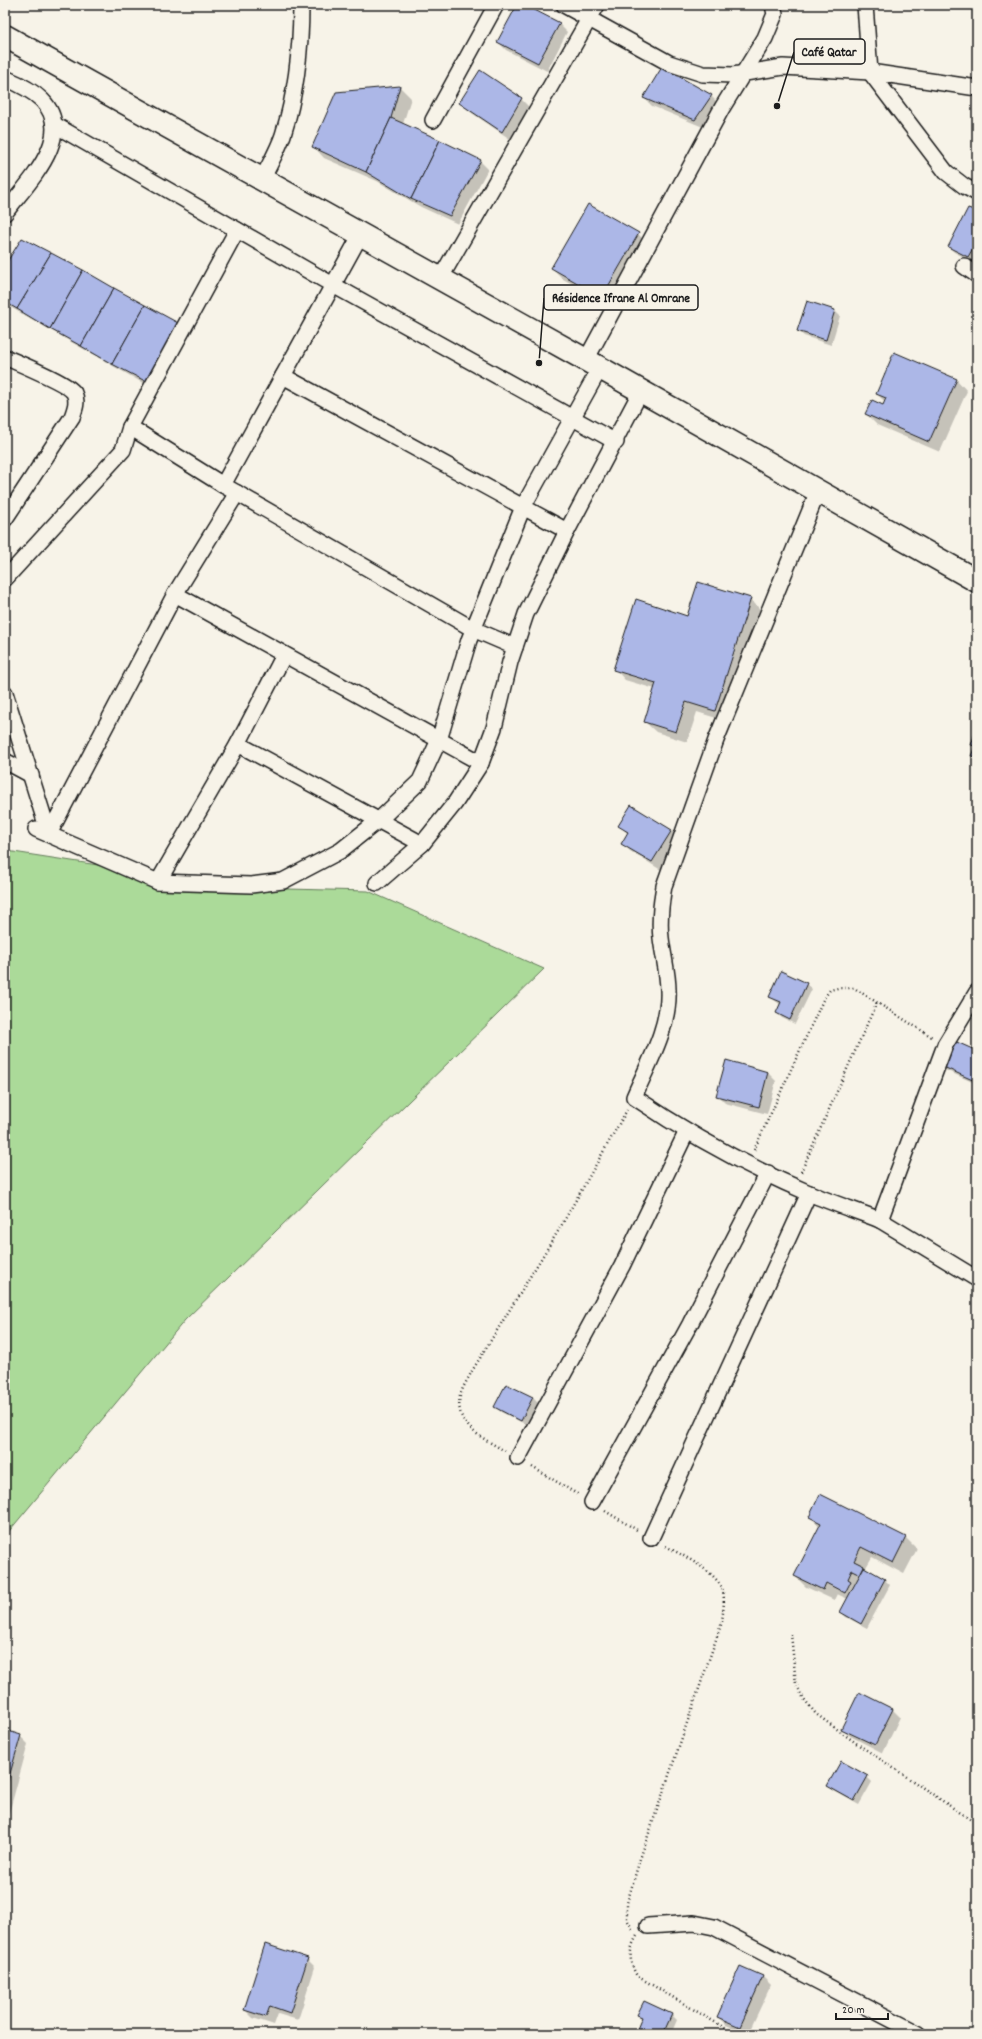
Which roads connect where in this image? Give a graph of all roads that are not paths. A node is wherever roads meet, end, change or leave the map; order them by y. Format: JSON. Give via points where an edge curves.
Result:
{"nodes":[{"id":1,"x":301,"y":5,"type":"edge"},
{"id":2,"x":496,"y":5,"type":"edge"},
{"id":3,"x":564,"y":5,"type":"edge"},
{"id":4,"x":597,"y":5,"type":"edge"},
{"id":5,"x":773,"y":5,"type":"edge"},
{"id":6,"x":865,"y":5,"type":"edge"},
{"id":7,"x":589,"y":19,"type":"junction"},
{"id":8,"x":5,"y":36,"type":"edge"},
{"id":9,"x":870,"y":72,"type":"junction"},
{"id":10,"x":743,"y":74,"type":"junction"},
{"id":11,"x":5,"y":78,"type":"edge"},
{"id":12,"x":977,"y":88,"type":"edge"},
{"id":13,"x":433,"y":120,"type":"dead end"},
{"id":14,"x":55,"y":125,"type":"junction"},
{"id":15,"x":262,"y":180,"type":"junction"},
{"id":16,"x":977,"y":193,"type":"edge"},
{"id":17,"x":5,"y":213,"type":"edge"},
{"id":18,"x":237,"y":230,"type":"junction"},
{"id":19,"x":361,"y":234,"type":"junction"},
{"id":20,"x":964,"y":266,"type":"dead end"},
{"id":21,"x":977,"y":275,"type":"edge"},
{"id":22,"x":440,"y":279,"type":"junction"},
{"id":23,"x":333,"y":285,"type":"junction"},
{"id":24,"x":5,"y":357,"type":"edge"},
{"id":25,"x":593,"y":364,"type":"junction"},
{"id":26,"x":283,"y":376,"type":"junction"},
{"id":27,"x":641,"y":391,"type":"junction"},
{"id":28,"x":572,"y":418,"type":"junction"},
{"id":29,"x":130,"y":427,"type":"junction"},
{"id":30,"x":616,"y":442,"type":"junction"},
{"id":31,"x":223,"y":485,"type":"junction"},
{"id":32,"x":818,"y":491,"type":"junction"},
{"id":33,"x":237,"y":493,"type":"junction"},
{"id":34,"x":523,"y":507,"type":"junction"},
{"id":35,"x":5,"y":519,"type":"edge"},
{"id":36,"x":567,"y":531,"type":"junction"},
{"id":37,"x":5,"y":579,"type":"edge"},
{"id":38,"x":977,"y":582,"type":"edge"},
{"id":39,"x":175,"y":594,"type":"junction"},
{"id":40,"x":473,"y":629,"type":"junction"},
{"id":41,"x":515,"y":647,"type":"junction"},
{"id":42,"x":284,"y":655,"type":"junction"},
{"id":43,"x":5,"y":693,"type":"edge"},
{"id":44,"x":439,"y":740,"type":"junction"},
{"id":45,"x":238,"y":744,"type":"junction"},
{"id":46,"x":5,"y":760,"type":"edge"},
{"id":47,"x":481,"y":763,"type":"junction"},
{"id":48,"x":31,"y":775,"type":"junction"},
{"id":49,"x":379,"y":820,"type":"junction"},
{"id":50,"x":43,"y":831,"type":"junction"},
{"id":51,"x":422,"y":844,"type":"junction"},
{"id":52,"x":158,"y":882,"type":"junction"},
{"id":53,"x":377,"y":883,"type":"dead end"},
{"id":54,"x":977,"y":992,"type":"edge"},
{"id":55,"x":687,"y":1131,"type":"junction"},
{"id":56,"x":768,"y":1173,"type":"junction"},
{"id":57,"x":809,"y":1193,"type":"junction"},
{"id":58,"x":880,"y":1220,"type":"junction"},
{"id":59,"x":977,"y":1279,"type":"edge"},
{"id":60,"x":518,"y":1458,"type":"dead end"},
{"id":61,"x":592,"y":1502,"type":"dead end"},
{"id":62,"x":651,"y":1538,"type":"dead end"},
{"id":63,"x":648,"y":1926,"type":"road end"},
{"id":64,"x":919,"y":2034,"type":"edge"}],
"edges":[{"from":1,"to":15,"type":"street","via":[[301,38],[295,83],[282,136]]},
{"from":2,"to":13,"type":"street"},
{"from":3,"to":7,"type":"street"},
{"from":4,"to":7,"type":"street"},
{"from":5,"to":10,"type":"street","via":[[775,14],[766,38]]},
{"from":6,"to":9,"type":"street"},
{"from":7,"to":10,"type":"street","via":[[669,63],[703,74]]},
{"from":7,"to":22,"type":"street"},
{"from":8,"to":15,"type":"highway"},
{"from":9,"to":10,"type":"street","via":[[783,67]]},
{"from":9,"to":12,"type":"street"},
{"from":9,"to":16,"type":"street","via":[[946,172]]},
{"from":10,"to":25,"type":"street","via":[[722,108]]},
{"from":11,"to":14,"type":"street","via":[[41,99],[51,113]]},
{"from":14,"to":17,"type":"street","via":[[52,143],[45,160]]},
{"from":14,"to":18,"type":"street"},
{"from":15,"to":19,"type":"highway"},
{"from":18,"to":23,"type":"street"},
{"from":18,"to":29,"type":"street"},
{"from":19,"to":22,"type":"highway"},
{"from":19,"to":23,"type":"street"},
{"from":20,"to":21,"type":"street"},
{"from":22,"to":25,"type":"highway"},
{"from":23,"to":26,"type":"street"},
{"from":23,"to":28,"type":"street"},
{"from":24,"to":35,"type":"street","via":[[69,388],[76,400],[76,409],[72,417]]},
{"from":25,"to":27,"type":"highway"},
{"from":25,"to":28,"type":"street"},
{"from":26,"to":31,"type":"street"},
{"from":26,"to":34,"type":"street"},
{"from":27,"to":30,"type":"street"},
{"from":27,"to":32,"type":"highway"},
{"from":28,"to":30,"type":"street"},
{"from":28,"to":34,"type":"street"},
{"from":29,"to":31,"type":"street"},
{"from":29,"to":37,"type":"street","via":[[123,450]]},
{"from":30,"to":36,"type":"street"},
{"from":31,"to":33,"type":"street"},
{"from":32,"to":38,"type":"highway"},
{"from":32,"to":55,"type":"street","via":[[716,740],[664,886],[661,936],[668,990],[667,1009],[664,1025],[634,1097]]},
{"from":33,"to":39,"type":"street"},
{"from":33,"to":40,"type":"street"},
{"from":34,"to":36,"type":"street"},
{"from":34,"to":40,"type":"street"},
{"from":36,"to":41,"type":"street","via":[[526,614]]},
{"from":39,"to":42,"type":"street"},
{"from":39,"to":50,"type":"street"},
{"from":40,"to":41,"type":"street"},
{"from":40,"to":44,"type":"street"},
{"from":41,"to":47,"type":"street","via":[[494,728]]},
{"from":42,"to":44,"type":"street"},
{"from":42,"to":45,"type":"street"},
{"from":43,"to":48,"type":"street"},
{"from":44,"to":47,"type":"street"},
{"from":44,"to":49,"type":"street","via":[[420,781]]},
{"from":45,"to":49,"type":"street"},
{"from":45,"to":52,"type":"street"},
{"from":46,"to":48,"type":"street"},
{"from":47,"to":51,"type":"street","via":[[455,803]]},
{"from":48,"to":50,"type":"street"},
{"from":49,"to":51,"type":"street"},
{"from":49,"to":52,"type":"street","via":[[340,851],[283,881],[251,885]]},
{"from":50,"to":52,"type":"street"},
{"from":51,"to":53,"type":"street"},
{"from":54,"to":58,"type":"street","via":[[945,1045]]},
{"from":55,"to":56,"type":"street"},
{"from":55,"to":60,"type":"street","via":[[622,1266]]},
{"from":56,"to":57,"type":"street"},
{"from":56,"to":61,"type":"street","via":[[690,1324]]},
{"from":57,"to":58,"type":"street"},
{"from":57,"to":62,"type":"street"},
{"from":58,"to":59,"type":"street"},
{"from":63,"to":64,"type":"street","via":[[694,1923],[714,1927]]}]}
